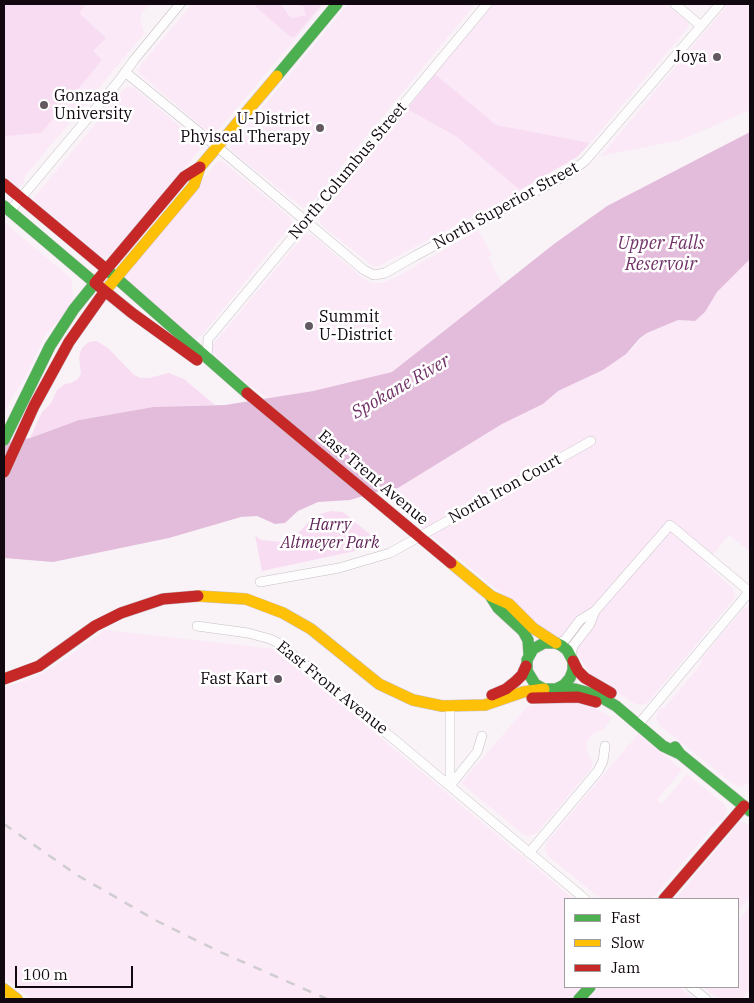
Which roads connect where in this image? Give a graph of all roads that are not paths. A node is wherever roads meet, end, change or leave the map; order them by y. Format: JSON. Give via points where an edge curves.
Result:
{"nodes":[{"id":1,"x":180,"y":4,"type":"edge"},
{"id":2,"x":337,"y":4,"type":"edge"},
{"id":3,"x":487,"y":4,"type":"edge"},
{"id":4,"x":675,"y":4,"type":"edge"},
{"id":5,"x":720,"y":4,"type":"edge"},
{"id":6,"x":701,"y":26,"type":"junction"},
{"id":7,"x":125,"y":72,"type":"junction"},
{"id":8,"x":217,"y":147,"type":"junction"},
{"id":9,"x":200,"y":167,"type":"junction"},
{"id":10,"x":4,"y":184,"type":"edge"},
{"id":11,"x":20,"y":199,"type":"junction"},
{"id":12,"x":7,"y":208,"type":"edge"},
{"id":13,"x":307,"y":221,"type":"junction"},
{"id":14,"x":106,"y":269,"type":"junction"},
{"id":15,"x":116,"y":278,"type":"junction"},
{"id":16,"x":95,"y":283,"type":"junction"},
{"id":17,"x":105,"y":291,"type":"junction"},
{"id":18,"x":208,"y":339,"type":"junction"},
{"id":19,"x":187,"y":341,"type":"junction"},
{"id":20,"x":207,"y":358,"type":"junction"},
{"id":21,"x":238,"y":386,"type":"junction"},
{"id":22,"x":4,"y":440,"type":"edge"},
{"id":23,"x":591,"y":441,"type":"dead end"},
{"id":24,"x":4,"y":472,"type":"edge"},
{"id":25,"x":419,"y":537,"type":"junction"},
{"id":26,"x":260,"y":582,"type":"dead end"},
{"id":27,"x":750,"y":591,"type":"edge"},
{"id":28,"x":490,"y":596,"type":"junction"},
{"id":29,"x":594,"y":611,"type":"junction"},
{"id":30,"x":197,"y":626,"type":"dead end"},
{"id":31,"x":557,"y":644,"type":"junction"},
{"id":32,"x":572,"y":658,"type":"junction"},
{"id":33,"x":528,"y":660,"type":"junction"},
{"id":34,"x":4,"y":679,"type":"edge"},
{"id":35,"x":550,"y":689,"type":"junction"},
{"id":36,"x":493,"y":704,"type":"junction"},
{"id":37,"x":474,"y":705,"type":"junction"},
{"id":38,"x":450,"y":706,"type":"junction"},
{"id":39,"x":641,"y":721,"type":"junction"},
{"id":40,"x":482,"y":736,"type":"dead end"},
{"id":41,"x":605,"y":746,"type":"dead end"},
{"id":42,"x":663,"y":746,"type":"junction"},
{"id":43,"x":680,"y":754,"type":"junction"},
{"id":44,"x":450,"y":786,"type":"junction"},
{"id":45,"x":748,"y":805,"type":"edge"},
{"id":46,"x":529,"y":853,"type":"junction"},
{"id":47,"x":584,"y":898,"type":"edge"},
{"id":48,"x":665,"y":898,"type":"edge"},
{"id":49,"x":589,"y":988,"type":"edge"},
{"id":50,"x":691,"y":988,"type":"edge"},
{"id":51,"x":4,"y":989,"type":"edge"},
{"id":52,"x":17,"y":999,"type":"edge"},
{"id":53,"x":579,"y":999,"type":"edge"},
{"id":54,"x":706,"y":999,"type":"edge"}],
"edges":[{"from":1,"to":7,"type":"street"},
{"from":2,"to":8,"type":"main road"},
{"from":3,"to":13,"type":"street","name":"North Columbus Street"},
{"from":4,"to":6,"type":"street"},
{"from":5,"to":6,"type":"street","name":"North Superior Street"},
{"from":6,"to":13,"type":"street","name":"North Superior Street","via":[[586,161],[568,174],[385,273],[374,275],[364,270]]},
{"from":7,"to":8,"type":"street"},
{"from":7,"to":11,"type":"street"},
{"from":8,"to":9,"type":"main road"},
{"from":8,"to":13,"type":"street"},
{"from":9,"to":14,"type":"main road","via":[[184,177]]},
{"from":9,"to":15,"type":"main road","via":[[194,185]]},
{"from":10,"to":11,"type":"main road","name":"East Trent Avenue"},
{"from":11,"to":12,"type":"street"},
{"from":11,"to":14,"type":"main road","name":"East Trent Avenue"},
{"from":12,"to":16,"type":"main road","name":"East Trent Avenue"},
{"from":13,"to":18,"type":"street","name":"North Columbus Street"},
{"from":14,"to":15,"type":"main road","name":"East Trent Avenue"},
{"from":14,"to":16,"type":"main road"},
{"from":15,"to":17,"type":"main road"},
{"from":15,"to":19,"type":"main road","name":"East Trent Avenue"},
{"from":16,"to":17,"type":"main road","name":"East Trent Avenue"},
{"from":16,"to":22,"type":"main road","via":[[50,346]]},
{"from":17,"to":21,"type":"main road","name":"East Trent Avenue","via":[[192,357]]},
{"from":17,"to":24,"type":"main road","via":[[69,342],[34,406]]},
{"from":18,"to":19,"type":"street"},
{"from":18,"to":20,"type":"street"},
{"from":19,"to":20,"type":"main road","name":"East Trent Avenue"},
{"from":20,"to":21,"type":"main road","name":"East Trent Avenue"},
{"from":21,"to":25,"type":"main road","name":"East Trent Avenue"},
{"from":23,"to":25,"type":"street","name":"North Iron Court"},
{"from":25,"to":26,"type":"street","name":"North Iron Court","via":[[372,559]]},
{"from":25,"to":28,"type":"main road","name":"East Trent Avenue"},
{"from":27,"to":29,"type":"street","via":[[670,525]]},
{"from":27,"to":39,"type":"street"},
{"from":28,"to":31,"type":"main road","name":"East Trent Avenue","via":[[509,604],[533,628]]},
{"from":28,"to":33,"type":"main road","name":"East Trent Avenue","via":[[523,631],[528,640]]},
{"from":29,"to":31,"type":"street","via":[[580,620],[565,640]]},
{"from":29,"to":32,"type":"street","via":[[590,624],[573,646]]},
{"from":30,"to":44,"type":"street","name":"East Front Avenue","via":[[248,633],[280,644]]},
{"from":31,"to":32,"type":"main road"},
{"from":31,"to":33,"type":"main road","via":[[538,646]]},
{"from":32,"to":35,"type":"main road","via":[[570,678],[564,685]]},
{"from":32,"to":39,"type":"main road","via":[[585,678],[615,695]]},
{"from":33,"to":35,"type":"main road","via":[[531,681]]},
{"from":33,"to":37,"type":"main road","via":[[516,681]]},
{"from":34,"to":38,"type":"main road","via":[[39,666],[95,626],[136,607],[175,597],[221,595],[256,602],[292,617],[318,634],[373,680],[398,694],[422,703]]},
{"from":35,"to":36,"type":"main road","via":[[520,693]]},
{"from":35,"to":39,"type":"main road","via":[[575,689],[597,695]]},
{"from":36,"to":37,"type":"main road"},
{"from":36,"to":42,"type":"main road","via":[[543,697],[588,699],[607,707]]},
{"from":37,"to":38,"type":"main road"},
{"from":38,"to":44,"type":"street"},
{"from":39,"to":42,"type":"main road"},
{"from":39,"to":43,"type":"main road","via":[[669,739]]},
{"from":40,"to":44,"type":"street","via":[[477,752]]},
{"from":41,"to":46,"type":"street","via":[[598,770]]},
{"from":42,"to":43,"type":"main road"},
{"from":43,"to":45,"type":"main road"},
{"from":44,"to":46,"type":"street","name":"East Front Avenue"},
{"from":45,"to":48,"type":"main road"},
{"from":46,"to":47,"type":"street","name":"East Front Avenue"},
{"from":49,"to":53,"type":"main road"},
{"from":50,"to":54,"type":"street"},
{"from":51,"to":52,"type":"main road"}]}
